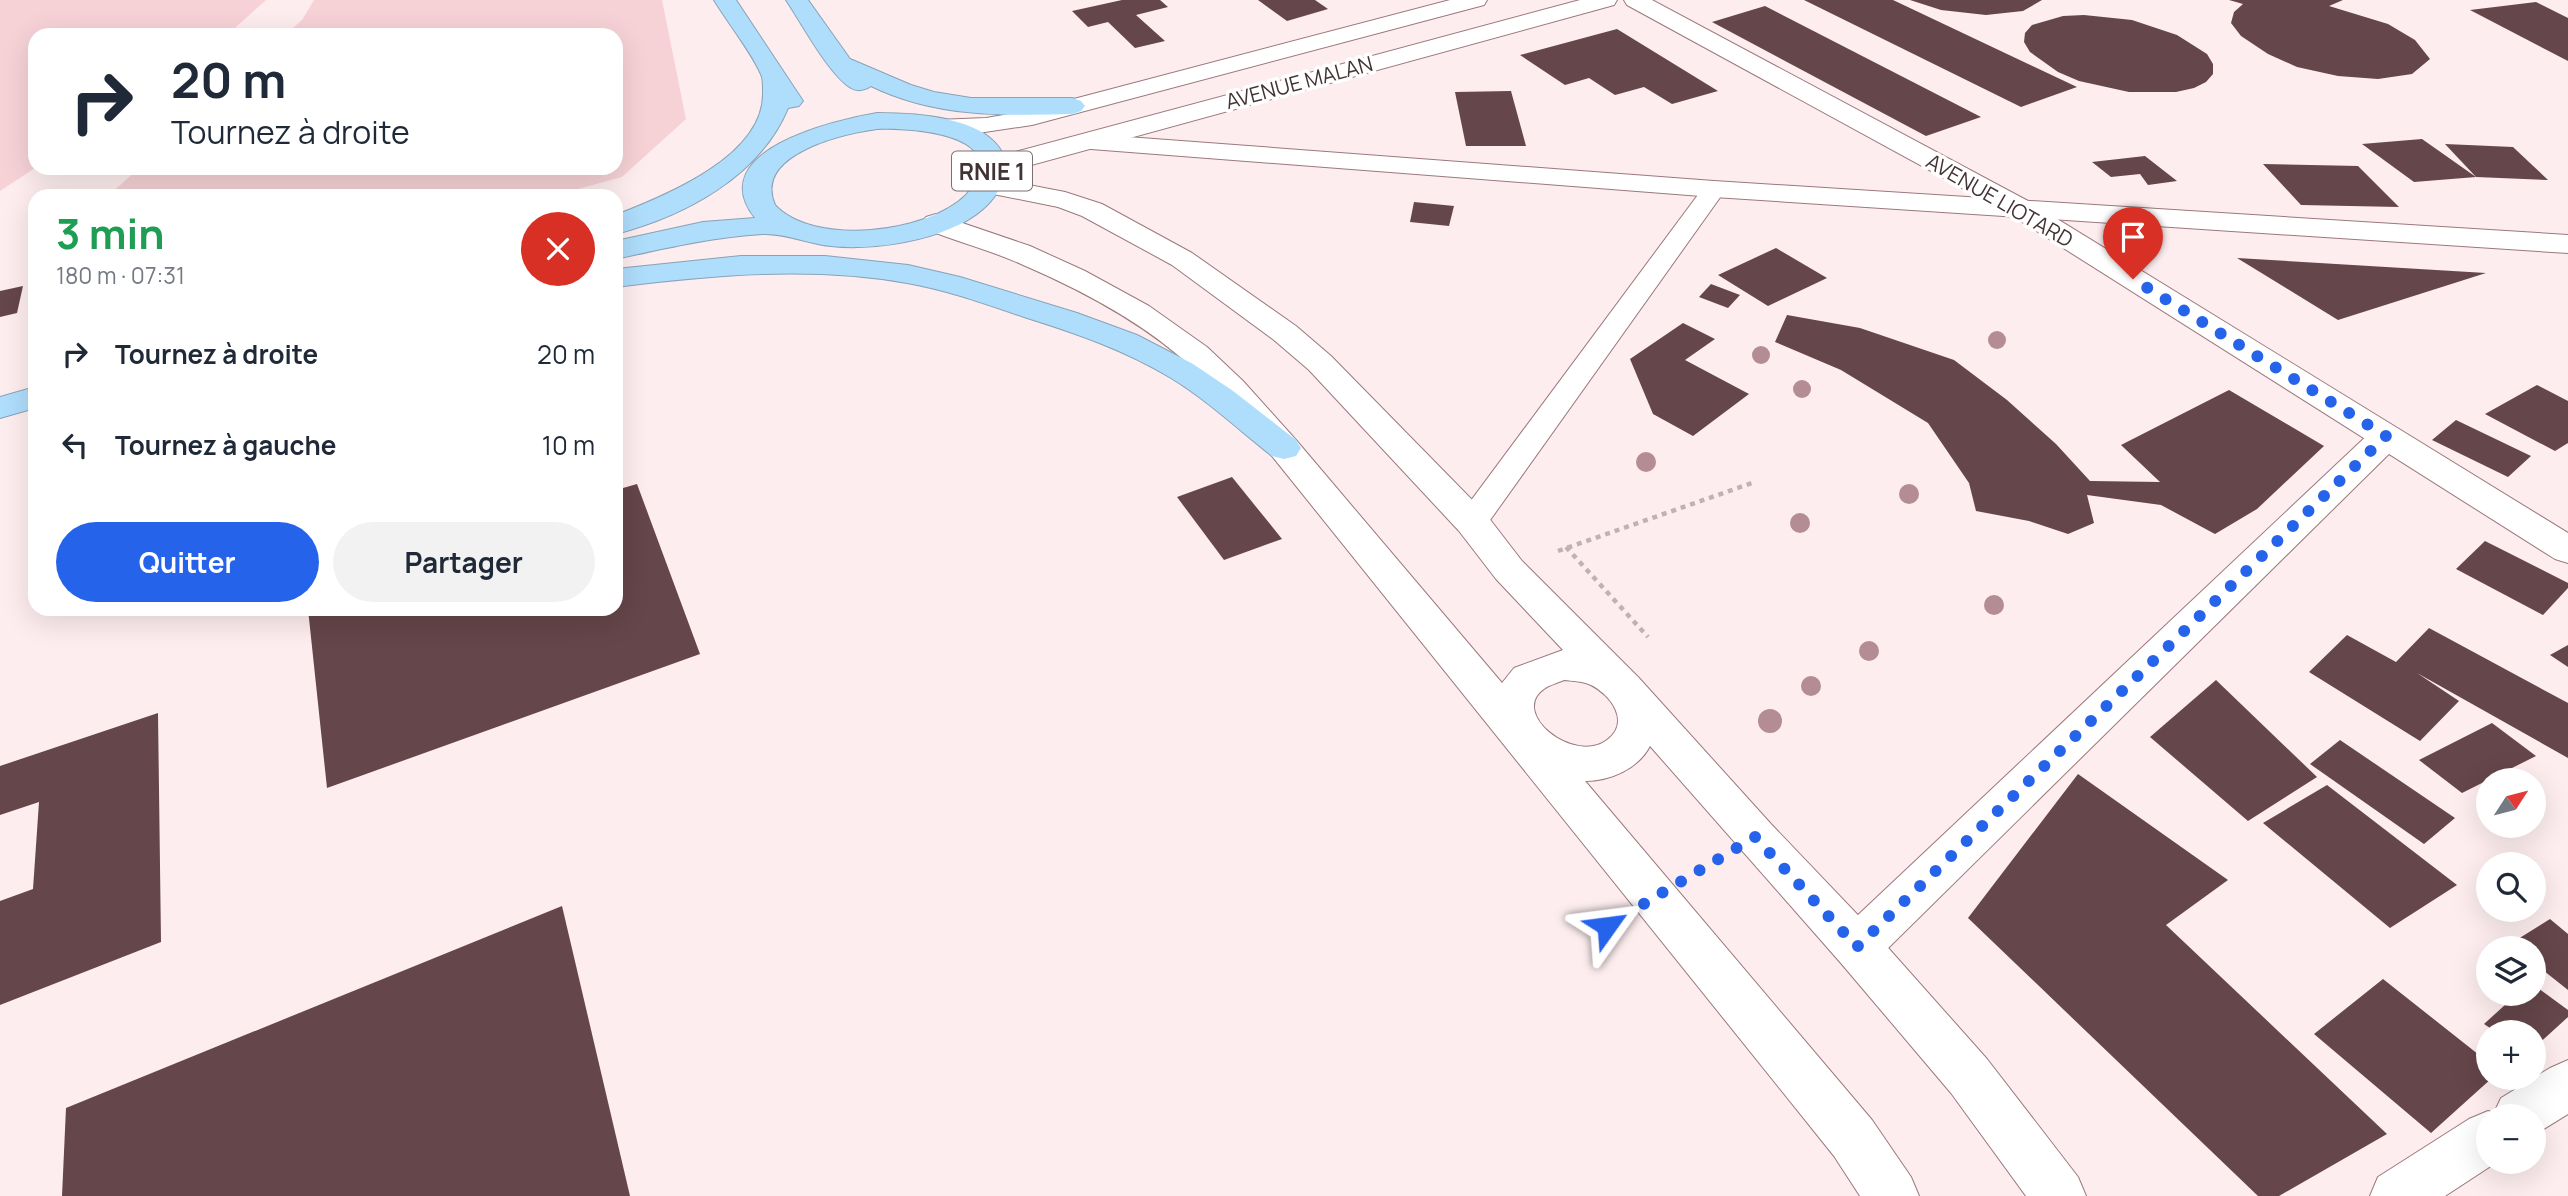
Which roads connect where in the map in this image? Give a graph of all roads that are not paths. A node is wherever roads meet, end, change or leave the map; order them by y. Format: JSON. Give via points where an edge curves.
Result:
{"nodes":[{"id":1,"x":725,"y":0,"type":"edge"},
{"id":2,"x":797,"y":0,"type":"edge"},
{"id":3,"x":1476,"y":0,"type":"edge"},
{"id":4,"x":1606,"y":0,"type":"edge"},
{"id":5,"x":1635,"y":0,"type":"edge"},
{"id":6,"x":1379,"y":26,"type":"junction"},
{"id":7,"x":1415,"y":51,"type":"junction"},
{"id":8,"x":841,"y":64,"type":"junction"},
{"id":9,"x":775,"y":80,"type":"junction"},
{"id":10,"x":1072,"y":106,"type":"junction"},
{"id":11,"x":942,"y":125,"type":"junction"},
{"id":12,"x":1087,"y":142,"type":"junction"},
{"id":13,"x":774,"y":161,"type":"junction"},
{"id":14,"x":990,"y":176,"type":"junction"},
{"id":15,"x":1714,"y":189,"type":"junction"},
{"id":16,"x":2018,"y":207,"type":"junction"},
{"id":17,"x":623,"y":222,"type":"edge"},
{"id":18,"x":936,"y":223,"type":"junction"},
{"id":19,"x":807,"y":233,"type":"junction"},
{"id":20,"x":623,"y":234,"type":"edge"},
{"id":21,"x":2568,"y":244,"type":"edge"},
{"id":22,"x":623,"y":248,"type":"edge"},
{"id":23,"x":623,"y":277,"type":"edge"},
{"id":24,"x":28,"y":399,"type":"edge"},
{"id":25,"x":0,"y":408,"type":"edge"},
{"id":26,"x":2386,"y":436,"type":"junction"},
{"id":27,"x":1284,"y":448,"type":"junction"},
{"id":28,"x":1472,"y":522,"type":"junction"},
{"id":29,"x":2568,"y":550,"type":"edge"},
{"id":30,"x":1625,"y":689,"type":"junction"},
{"id":31,"x":1522,"y":734,"type":"junction"},
{"id":32,"x":1857,"y":947,"type":"junction"},
{"id":33,"x":2568,"y":1085,"type":"edge"},
{"id":34,"x":2538,"y":1104,"type":"edge"},
{"id":35,"x":2476,"y":1144,"type":"edge"},
{"id":36,"x":1892,"y":1196,"type":"edge"},
{"id":37,"x":2059,"y":1196,"type":"edge"},
{"id":38,"x":2397,"y":1196,"type":"edge"}],
"edges":[{"from":1,"to":9,"type":"highway","number":"RNIE 1"},
{"from":2,"to":8,"type":"highway","number":"RNIE 1"},
{"from":3,"to":6,"type":"street","name":"AVENUE MALAN"},
{"from":4,"to":7,"type":"street","name":"AVENUE MALAN"},
{"from":5,"to":16,"type":"street","name":"AVENUE LIOTARD"},
{"from":6,"to":7,"type":"street"},
{"from":6,"to":10,"type":"street","name":"AVENUE MALAN"},
{"from":7,"to":12,"type":"street","name":"AVENUE MALAN"},
{"from":8,"to":10,"type":"highway","via":[[888,86],[946,103],[1007,109]]},
{"from":8,"to":11,"type":"highway","number":"RNIE 1","via":[[893,111]]},
{"from":9,"to":13,"type":"highway","number":"RNIE 1","via":[[799,113],[801,138]]},
{"from":9,"to":17,"type":"highway","via":[[776,106],[767,127],[731,169],[677,201]]},
{"from":10,"to":11,"type":"street","name":"AVENUE MALAN","via":[[964,129]]},
{"from":11,"to":13,"type":"highway","number":"RNIE 1","via":[[898,120],[850,125],[807,138]]},
{"from":11,"to":14,"type":"highway","number":"RNIE 1","via":[[979,143],[989,154]]},
{"from":12,"to":14,"type":"street","name":"AVENUE MALAN"},
{"from":12,"to":15,"type":"street"},
{"from":13,"to":19,"type":"highway","number":"RNIE 1","via":[[757,189],[761,207],[779,223]]},
{"from":13,"to":20,"type":"highway","number":"RNIE 1","via":[[746,188]]},
{"from":14,"to":18,"type":"highway","number":"RNIE 1","via":[[969,206]]},
{"from":14,"to":28,"type":"street","via":[[1092,210],[1182,259],[1238,298],[1321,363]]},
{"from":15,"to":16,"type":"street"},
{"from":15,"to":28,"type":"lane"},
{"from":16,"to":21,"type":"street"},
{"from":16,"to":26,"type":"street","name":"AVENUE LIOTARD"},
{"from":18,"to":19,"type":"highway","number":"RNIE 1","via":[[870,238]]},
{"from":18,"to":27,"type":"street","via":[[1031,257],[1116,299],[1196,355]]},
{"from":19,"to":22,"type":"highway","number":"RNIE 1","via":[[767,225],[703,231]]},
{"from":23,"to":27,"type":"highway","via":[[790,264],[831,265],[948,283],[1132,344],[1184,371]]},
{"from":24,"to":25,"type":"highway"},
{"from":26,"to":29,"type":"street","name":"AVENUE LIOTARD"},
{"from":26,"to":32,"type":"street"},
{"from":27,"to":31,"type":"street"},
{"from":28,"to":30,"type":"street","via":[[1509,570]]},
{"from":30,"to":31,"type":"street","via":[[1607,675],[1585,667],[1560,665],[1539,670],[1522,682],[1514,697],[1513,716]]},
{"from":30,"to":31,"type":"street","via":[[1637,708],[1640,727],[1631,745],[1615,758],[1590,763],[1564,761],[1540,751]]},
{"from":30,"to":32,"type":"street"},
{"from":31,"to":36,"type":"street","via":[[1853,1138]]},
{"from":32,"to":37,"type":"street","via":[[1969,1076]]},
{"from":33,"to":34,"type":"street"},
{"from":35,"to":38,"type":"street"}]}
